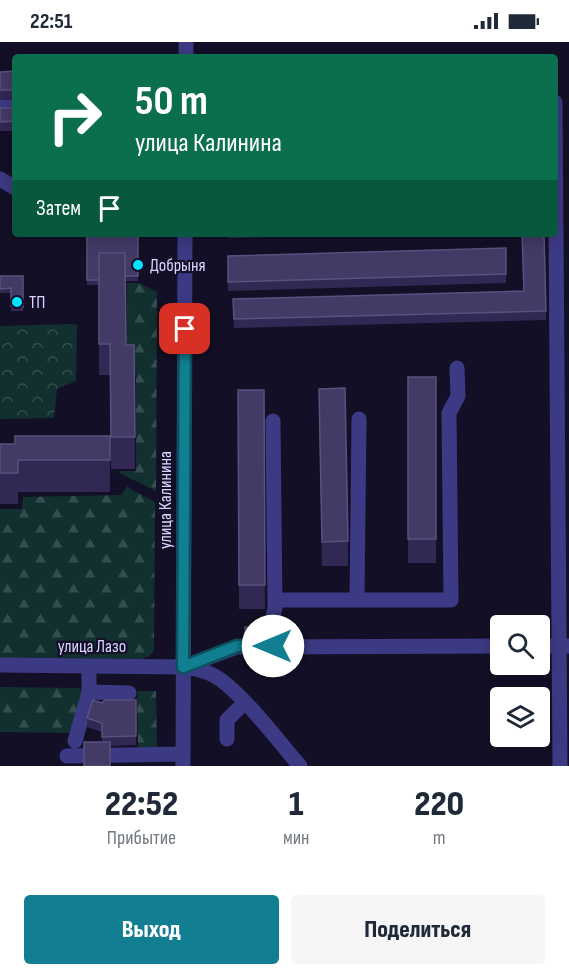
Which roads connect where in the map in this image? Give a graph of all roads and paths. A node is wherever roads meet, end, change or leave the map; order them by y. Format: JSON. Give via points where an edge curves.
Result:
{"nodes":[{"id":1,"x":185,"y":237,"type":"edge"},
{"id":2,"x":557,"y":237,"type":"edge"},
{"id":3,"x":457,"y":368,"type":"dead end"},
{"id":4,"x":359,"y":419,"type":"dead end"},
{"id":5,"x":273,"y":421,"type":"dead end"},
{"id":6,"x":275,"y":600,"type":"junction"},
{"id":7,"x":357,"y":600,"type":"junction"},
{"id":8,"x":266,"y":646,"type":"junction"},
{"id":9,"x":490,"y":646,"type":"edge"},
{"id":10,"x":565,"y":646,"type":"edge"},
{"id":11,"x":0,"y":665,"type":"edge"},
{"id":12,"x":89,"y":666,"type":"junction"},
{"id":13,"x":183,"y":667,"type":"junction"},
{"id":14,"x":89,"y":692,"type":"junction"},
{"id":15,"x":129,"y":693,"type":"dead end"},
{"id":16,"x":244,"y":703,"type":"junction"},
{"id":17,"x":227,"y":739,"type":"dead end"},
{"id":18,"x":75,"y":741,"type":"dead end"},
{"id":19,"x":67,"y":756,"type":"dead end"},
{"id":20,"x":183,"y":760,"type":"edge"},
{"id":21,"x":300,"y":766,"type":"edge"},
{"id":22,"x":560,"y":766,"type":"edge"}],
"edges":[{"from":1,"to":13,"type":"street","name":"улица Калинина"},
{"from":2,"to":10,"type":"street"},
{"from":3,"to":7,"type":"street","via":[[458,396],[449,413],[451,600]]},
{"from":4,"to":7,"type":"street"},
{"from":5,"to":6,"type":"street"},
{"from":6,"to":7,"type":"street"},
{"from":6,"to":8,"type":"street"},
{"from":8,"to":9,"type":"street"},
{"from":8,"to":13,"type":"street","via":[[237,646]]},
{"from":10,"to":22,"type":"street"},
{"from":11,"to":12,"type":"street","name":"улица Лазо"},
{"from":12,"to":13,"type":"street","name":"улица Лазо"},
{"from":12,"to":14,"type":"street"},
{"from":13,"to":16,"type":"street","via":[[211,674]]},
{"from":13,"to":20,"type":"street","name":"улица Калинина"},
{"from":14,"to":15,"type":"street"},
{"from":14,"to":18,"type":"street"},
{"from":16,"to":17,"type":"street","via":[[227,720]]},
{"from":16,"to":21,"type":"street"},
{"from":19,"to":20,"type":"street"}]}
